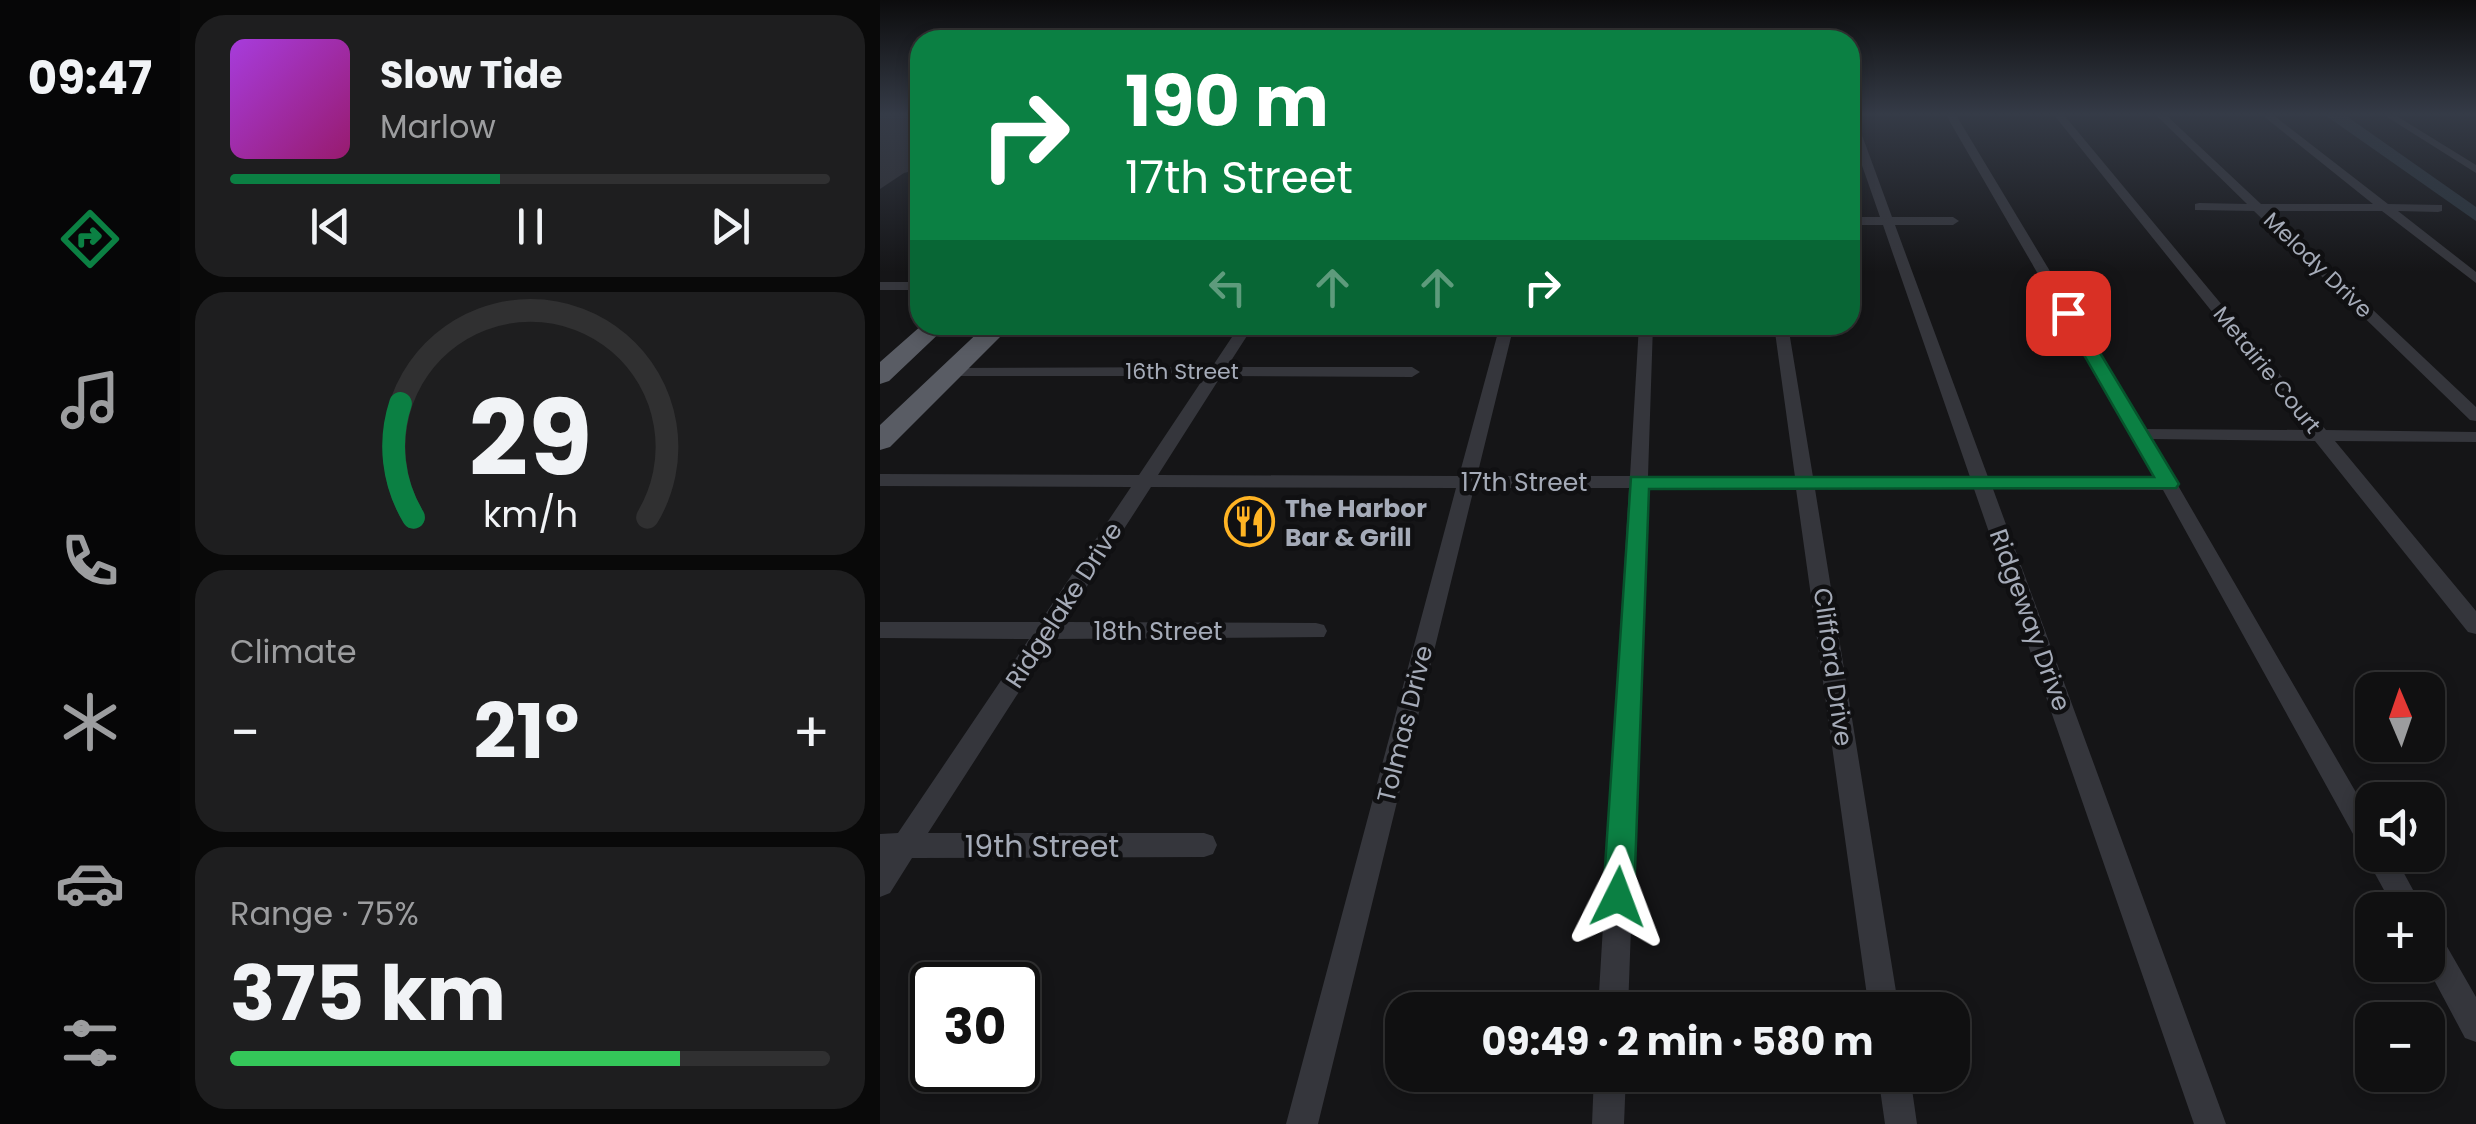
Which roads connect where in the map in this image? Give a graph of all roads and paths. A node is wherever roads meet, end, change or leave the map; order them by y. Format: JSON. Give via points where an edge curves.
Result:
{"nodes":[{"id":1,"x":1869,"y":167,"type":"edge"},
{"id":2,"x":1982,"y":167,"type":"edge"},
{"id":3,"x":2102,"y":167,"type":"edge"},
{"id":4,"x":2216,"y":167,"type":"edge"},
{"id":5,"x":2335,"y":167,"type":"edge"},
{"id":6,"x":2199,"y":207,"type":"dead end"},
{"id":7,"x":2257,"y":207,"type":"junction"},
{"id":8,"x":2386,"y":208,"type":"junction"},
{"id":9,"x":2438,"y":208,"type":"dead end"},
{"id":10,"x":1860,"y":221,"type":"edge"},
{"id":11,"x":1888,"y":221,"type":"junction"},
{"id":12,"x":1952,"y":221,"type":"dead end"},
{"id":13,"x":2476,"y":279,"type":"edge"},
{"id":14,"x":880,"y":286,"type":"edge"},
{"id":15,"x":910,"y":286,"type":"edge"},
{"id":16,"x":925,"y":335,"type":"edge"},
{"id":17,"x":990,"y":335,"type":"edge"},
{"id":18,"x":1240,"y":335,"type":"edge"},
{"id":19,"x":1504,"y":335,"type":"edge"},
{"id":20,"x":1646,"y":335,"type":"edge"},
{"id":21,"x":1784,"y":335,"type":"edge"},
{"id":22,"x":952,"y":371,"type":"junction"},
{"id":23,"x":1217,"y":371,"type":"junction"},
{"id":24,"x":882,"y":372,"type":"edge"},
{"id":25,"x":1412,"y":372,"type":"dead end"},
{"id":26,"x":2476,"y":416,"type":"edge"},
{"id":27,"x":892,"y":422,"type":"edge"},
{"id":28,"x":2140,"y":434,"type":"junction"},
{"id":29,"x":2321,"y":436,"type":"junction"},
{"id":30,"x":2476,"y":437,"type":"edge"},
{"id":31,"x":880,"y":441,"type":"edge"},
{"id":32,"x":880,"y":480,"type":"edge"},
{"id":33,"x":1146,"y":481,"type":"junction"},
{"id":34,"x":1806,"y":481,"type":"junction"},
{"id":35,"x":1467,"y":482,"type":"junction"},
{"id":36,"x":1639,"y":482,"type":"junction"},
{"id":37,"x":1981,"y":483,"type":"junction"},
{"id":38,"x":2169,"y":484,"type":"junction"},
{"id":39,"x":2476,"y":626,"type":"edge"},
{"id":40,"x":880,"y":630,"type":"edge"},
{"id":41,"x":1048,"y":630,"type":"junction"},
{"id":42,"x":1316,"y":632,"type":"dead end"},
{"id":43,"x":2355,"y":814,"type":"edge"},
{"id":44,"x":892,"y":846,"type":"edge"},
{"id":45,"x":1204,"y":846,"type":"dead end"},
{"id":46,"x":880,"y":884,"type":"edge"},
{"id":47,"x":2445,"y":971,"type":"edge"},
{"id":48,"x":1614,"y":992,"type":"edge"},
{"id":49,"x":1881,"y":992,"type":"edge"},
{"id":50,"x":2476,"y":1026,"type":"edge"},
{"id":51,"x":1609,"y":1092,"type":"edge"},
{"id":52,"x":1896,"y":1092,"type":"edge"},
{"id":53,"x":1302,"y":1124,"type":"edge"},
{"id":54,"x":1608,"y":1124,"type":"edge"},
{"id":55,"x":1901,"y":1124,"type":"edge"},
{"id":56,"x":2210,"y":1124,"type":"edge"}],
"edges":[{"from":1,"to":11,"type":"street","name":"Ridgeway Drive"},
{"from":2,"to":28,"type":"street"},
{"from":3,"to":29,"type":"street","name":"Metairie Court"},
{"from":4,"to":7,"type":"street","name":"Melody Drive"},
{"from":5,"to":8,"type":"street"},
{"from":6,"to":7,"type":"street"},
{"from":7,"to":8,"type":"street"},
{"from":7,"to":26,"type":"street","name":"Melody Drive"},
{"from":8,"to":9,"type":"street"},
{"from":8,"to":13,"type":"street"},
{"from":10,"to":11,"type":"street"},
{"from":11,"to":12,"type":"street"},
{"from":11,"to":37,"type":"street","name":"Ridgeway Drive"},
{"from":14,"to":15,"type":"street"},
{"from":16,"to":24,"type":"highway"},
{"from":17,"to":22,"type":"highway"},
{"from":18,"to":23,"type":"street","name":"Ridgelake Drive"},
{"from":19,"to":35,"type":"street","name":"Tolmas Drive"},
{"from":20,"to":36,"type":"street"},
{"from":21,"to":34,"type":"street","name":"Clifford Drive"},
{"from":22,"to":23,"type":"street","name":"16th Street"},
{"from":22,"to":27,"type":"highway"},
{"from":23,"to":25,"type":"street","name":"16th Street"},
{"from":23,"to":33,"type":"street","name":"Ridgelake Drive"},
{"from":27,"to":31,"type":"highway"},
{"from":28,"to":29,"type":"street"},
{"from":28,"to":38,"type":"street"},
{"from":29,"to":30,"type":"street"},
{"from":29,"to":39,"type":"street","name":"Metairie Court"},
{"from":32,"to":33,"type":"street","name":"17th Street"},
{"from":33,"to":35,"type":"street","name":"17th Street"},
{"from":33,"to":41,"type":"street","name":"Ridgelake Drive"},
{"from":34,"to":36,"type":"street","name":"17th Street"},
{"from":34,"to":37,"type":"street","name":"17th Street"},
{"from":34,"to":49,"type":"street","name":"Clifford Drive"},
{"from":35,"to":36,"type":"street","name":"17th Street"},
{"from":35,"to":53,"type":"street","name":"Tolmas Drive"},
{"from":36,"to":48,"type":"street"},
{"from":37,"to":38,"type":"street","name":"17th Street"},
{"from":37,"to":56,"type":"street","name":"Ridgeway Drive"},
{"from":38,"to":43,"type":"street"},
{"from":40,"to":41,"type":"street","name":"18th Street"},
{"from":41,"to":42,"type":"street","name":"18th Street"},
{"from":41,"to":44,"type":"street","name":"Ridgelake Drive"},
{"from":44,"to":45,"type":"street","name":"19th Street"},
{"from":44,"to":46,"type":"street","name":"Ridgelake Drive"},
{"from":47,"to":50,"type":"street"},
{"from":51,"to":54,"type":"street"},
{"from":52,"to":55,"type":"street"}]}
